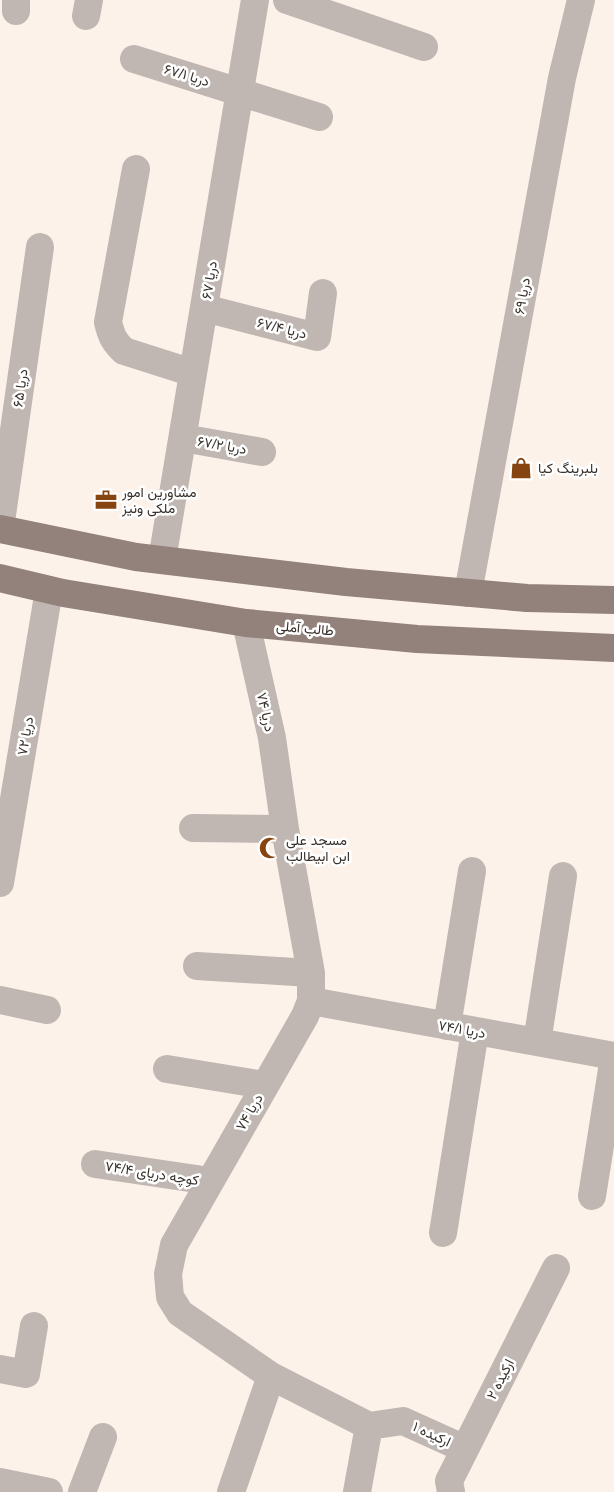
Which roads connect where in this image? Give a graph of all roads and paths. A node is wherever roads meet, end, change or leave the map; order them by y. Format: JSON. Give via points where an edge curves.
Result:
{"nodes":[{"id":1,"x":255,"y":0,"type":"edge"},
{"id":2,"x":288,"y":0,"type":"edge"},
{"id":3,"x":581,"y":0,"type":"edge"},
{"id":4,"x":424,"y":47,"type":"dead end"},
{"id":5,"x":134,"y":59,"type":"dead end"},
{"id":6,"x":240,"y":91,"type":"junction"},
{"id":7,"x":319,"y":117,"type":"dead end"},
{"id":8,"x":136,"y":169,"type":"dead end"},
{"id":9,"x":40,"y":247,"type":"dead end"},
{"id":10,"x":323,"y":293,"type":"dead end"},
{"id":11,"x":204,"y":308,"type":"junction"},
{"id":12,"x":194,"y":373,"type":"junction"},
{"id":13,"x":183,"y":438,"type":"junction"},
{"id":14,"x":262,"y":452,"type":"dead end"},
{"id":15,"x":0,"y":529,"type":"edge"},
{"id":16,"x":162,"y":560,"type":"junction"},
{"id":17,"x":0,"y":578,"type":"edge"},
{"id":18,"x":49,"y":590,"type":"junction"},
{"id":19,"x":468,"y":593,"type":"junction"},
{"id":20,"x":614,"y":600,"type":"edge"},
{"id":21,"x":246,"y":623,"type":"junction"},
{"id":22,"x":614,"y":648,"type":"edge"},
{"id":23,"x":193,"y":828,"type":"dead end"},
{"id":24,"x":285,"y":829,"type":"junction"},
{"id":25,"x":472,"y":871,"type":"dead end"},
{"id":26,"x":563,"y":876,"type":"dead end"},
{"id":27,"x":0,"y":882,"type":"edge"},
{"id":28,"x":197,"y":966,"type":"dead end"},
{"id":29,"x":311,"y":973,"type":"junction"},
{"id":30,"x":0,"y":1000,"type":"edge"},
{"id":31,"x":311,"y":1001,"type":"junction"},
{"id":32,"x":47,"y":1010,"type":"dead end"},
{"id":33,"x":447,"y":1026,"type":"junction"},
{"id":34,"x":475,"y":1031,"type":"junction"},
{"id":35,"x":537,"y":1042,"type":"junction"},
{"id":36,"x":614,"y":1056,"type":"edge"},
{"id":37,"x":168,"y":1069,"type":"dead end"},
{"id":38,"x":264,"y":1085,"type":"junction"},
{"id":39,"x":95,"y":1164,"type":"dead end"},
{"id":40,"x":210,"y":1182,"type":"junction"},
{"id":41,"x":592,"y":1196,"type":"dead end"},
{"id":42,"x":443,"y":1233,"type":"dead end"},
{"id":43,"x":556,"y":1268,"type":"dead end"},
{"id":44,"x":34,"y":1326,"type":"dead end"},
{"id":45,"x":13,"y":1372,"type":"edge"},
{"id":46,"x":271,"y":1376,"type":"junction"},
{"id":47,"x":369,"y":1426,"type":"junction"},
{"id":48,"x":103,"y":1437,"type":"dead end"},
{"id":49,"x":465,"y":1449,"type":"junction"},
{"id":50,"x":0,"y":1482,"type":"edge"},
{"id":51,"x":49,"y":1492,"type":"edge"},
{"id":52,"x":82,"y":1492,"type":"edge"},
{"id":53,"x":231,"y":1492,"type":"edge"},
{"id":54,"x":357,"y":1492,"type":"edge"},
{"id":55,"x":451,"y":1492,"type":"edge"}],
"edges":[{"from":1,"to":6,"type":"street","name":"دریا ۶۷"},
{"from":2,"to":4,"type":"street"},
{"from":3,"to":19,"type":"street","name":"دریا ۶۹","via":[[562,78]]},
{"from":5,"to":6,"type":"street","name":"دریا ۶۷/۱"},
{"from":6,"to":7,"type":"street","name":"دریا ۶۷/۱"},
{"from":6,"to":11,"type":"street","name":"دریا ۶۷"},
{"from":8,"to":12,"type":"street","via":[[108,322],[111,336],[124,351]]},
{"from":9,"to":15,"type":"street","name":"دریا ۶۵"},
{"from":10,"to":11,"type":"street","name":"دریا ۶۷/۴","via":[[316,336]]},
{"from":11,"to":12,"type":"street","name":"دریا ۶۷"},
{"from":12,"to":13,"type":"street","name":"دریا ۶۷"},
{"from":13,"to":14,"type":"street","name":"دریا ۶۷/۲"},
{"from":13,"to":16,"type":"street","name":"دریا ۶۷"},
{"from":15,"to":16,"type":"main road"},
{"from":16,"to":19,"type":"main road"},
{"from":17,"to":18,"type":"main road","name":"طالب آملی"},
{"from":18,"to":21,"type":"main road","name":"طالب آملی"},
{"from":18,"to":27,"type":"street","name":"دریا ۷۲"},
{"from":19,"to":20,"type":"main road"},
{"from":21,"to":22,"type":"main road","name":"طالب آملی","via":[[417,639]]},
{"from":21,"to":24,"type":"street","name":"دریا ۷۴","via":[[272,738]]},
{"from":23,"to":24,"type":"street"},
{"from":24,"to":29,"type":"street","name":"دریا ۷۴"},
{"from":25,"to":33,"type":"street"},
{"from":26,"to":35,"type":"street"},
{"from":28,"to":29,"type":"street"},
{"from":29,"to":31,"type":"street","name":"دریا ۷۴"},
{"from":30,"to":32,"type":"street"},
{"from":31,"to":33,"type":"street","name":"دریا ۷۴/۱"},
{"from":31,"to":38,"type":"street","name":"دریا ۷۴"},
{"from":33,"to":34,"type":"street","name":"دریا ۷۴/۱"},
{"from":34,"to":35,"type":"street","name":"دریا ۷۴/۱"},
{"from":34,"to":42,"type":"street"},
{"from":35,"to":36,"type":"street","name":"دریا ۷۴/۱"},
{"from":36,"to":41,"type":"street"},
{"from":37,"to":38,"type":"street"},
{"from":38,"to":40,"type":"street","name":"دریا ۷۴"},
{"from":39,"to":40,"type":"street","name":"کوچه دریای ۷۴/۴"},
{"from":40,"to":46,"type":"street","name":"دریا ۷۴","via":[[174,1245],[168,1274],[170,1297],[180,1313]]},
{"from":43,"to":49,"type":"street","name":"ارکیده ۲"},
{"from":44,"to":45,"type":"street"},
{"from":46,"to":47,"type":"street","name":"دریا ۷۴"},
{"from":46,"to":53,"type":"street"},
{"from":47,"to":49,"type":"street","name":"ارکیده ۱","via":[[404,1421]]},
{"from":47,"to":54,"type":"street"},
{"from":48,"to":52,"type":"street"},
{"from":49,"to":55,"type":"street","name":"ارکیده ۲","via":[[449,1481]]},
{"from":50,"to":51,"type":"street"}]}
